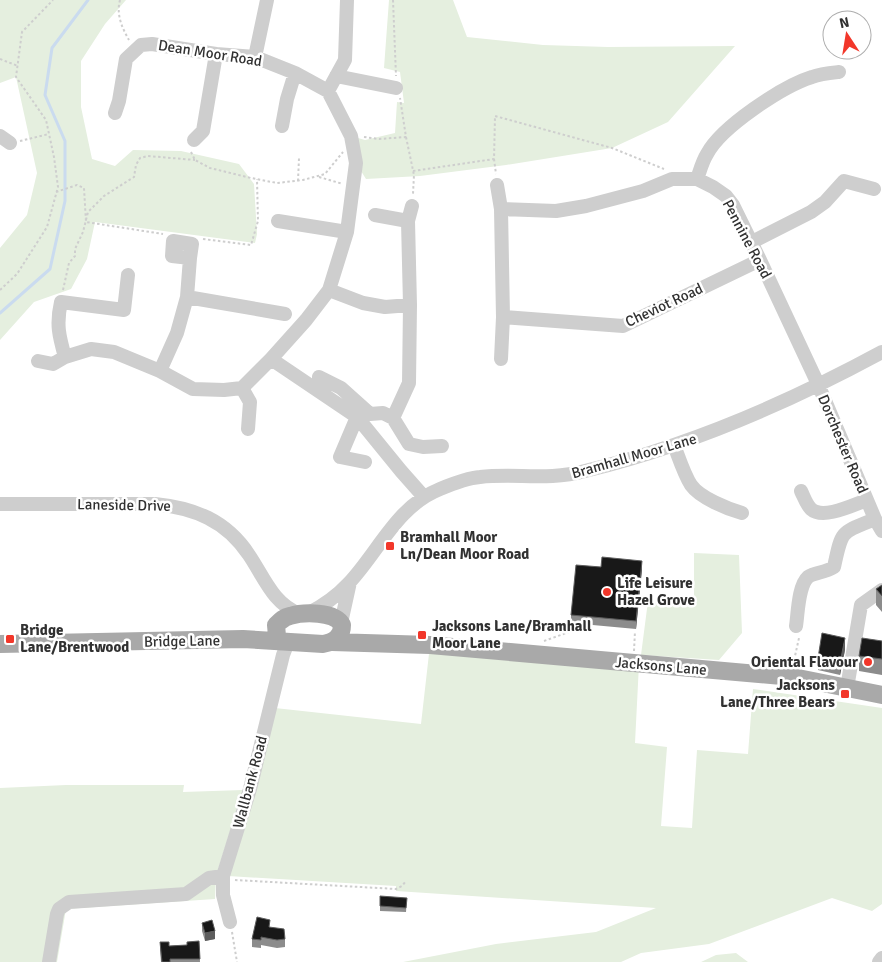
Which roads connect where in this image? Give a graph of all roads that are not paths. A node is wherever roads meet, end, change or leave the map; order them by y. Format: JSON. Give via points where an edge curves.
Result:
{"nodes":[{"id":1,"x":267,"y":0,"type":"edge"},
{"id":2,"x":347,"y":0,"type":"edge"},
{"id":3,"x":216,"y":54,"type":"junction"},
{"id":4,"x":255,"y":57,"type":"junction"},
{"id":5,"x":839,"y":72,"type":"dead end"},
{"id":6,"x":295,"y":73,"type":"junction"},
{"id":7,"x":336,"y":76,"type":"junction"},
{"id":8,"x":396,"y":88,"type":"road end"},
{"id":9,"x":328,"y":91,"type":"junction"},
{"id":10,"x":115,"y":113,"type":"dead end"},
{"id":11,"x":282,"y":126,"type":"dead end"},
{"id":12,"x":194,"y":140,"type":"road end"},
{"id":13,"x":692,"y":179,"type":"junction"},
{"id":14,"x":497,"y":185,"type":"road end"},
{"id":15,"x":874,"y":189,"type":"dead end"},
{"id":16,"x":412,"y":206,"type":"road end"},
{"id":17,"x":501,"y":209,"type":"junction"},
{"id":18,"x":375,"y":215,"type":"dead end"},
{"id":19,"x":278,"y":221,"type":"dead end"},
{"id":20,"x":408,"y":221,"type":"junction"},
{"id":21,"x":347,"y":232,"type":"junction"},
{"id":22,"x":752,"y":242,"type":"junction"},
{"id":23,"x":190,"y":258,"type":"dead end"},
{"id":24,"x":760,"y":260,"type":"junction"},
{"id":25,"x":128,"y":274,"type":"dead end"},
{"id":26,"x":328,"y":290,"type":"junction"},
{"id":27,"x":187,"y":297,"type":"junction"},
{"id":28,"x":410,"y":305,"type":"junction"},
{"id":29,"x":285,"y":314,"type":"dead end"},
{"id":30,"x":502,"y":317,"type":"junction"},
{"id":31,"x":882,"y":352,"type":"edge"},
{"id":32,"x":65,"y":357,"type":"junction"},
{"id":33,"x":271,"y":359,"type":"junction"},
{"id":34,"x":501,"y":359,"type":"dead end"},
{"id":35,"x":38,"y":362,"type":"dead end"},
{"id":36,"x":160,"y":371,"type":"junction"},
{"id":37,"x":320,"y":377,"type":"dead end"},
{"id":38,"x":818,"y":384,"type":"junction"},
{"id":39,"x":242,"y":388,"type":"junction"},
{"id":40,"x":357,"y":417,"type":"junction"},
{"id":41,"x":393,"y":418,"type":"junction"},
{"id":42,"x":248,"y":428,"type":"dead end"},
{"id":43,"x":674,"y":445,"type":"junction"},
{"id":44,"x":442,"y":446,"type":"dead end"},
{"id":45,"x":365,"y":462,"type":"dead end"},
{"id":46,"x":401,"y":471,"type":"junction"},
{"id":47,"x":801,"y":492,"type":"dead end"},
{"id":48,"x":424,"y":497,"type":"junction"},
{"id":49,"x":867,"y":500,"type":"junction"},
{"id":50,"x":0,"y":504,"type":"edge"},
{"id":51,"x":412,"y":506,"type":"junction"},
{"id":52,"x":742,"y":514,"type":"dead end"},
{"id":53,"x":879,"y":525,"type":"edge"},
{"id":54,"x":350,"y":582,"type":"junction"},
{"id":55,"x":882,"y":590,"type":"edge"},
{"id":56,"x":271,"y":592,"type":"junction"},
{"id":57,"x":303,"y":614,"type":"junction"},
{"id":58,"x":342,"y":624,"type":"junction"},
{"id":59,"x":796,"y":626,"type":"road end"},
{"id":60,"x":280,"y":634,"type":"junction"},
{"id":61,"x":332,"y":642,"type":"junction"},
{"id":62,"x":0,"y":644,"type":"edge"},
{"id":63,"x":439,"y":646,"type":"junction"},
{"id":64,"x":847,"y":688,"type":"junction"},
{"id":65,"x":882,"y":695,"type":"edge"},
{"id":66,"x":223,"y":878,"type":"junction"},
{"id":67,"x":230,"y":922,"type":"road end"},
{"id":68,"x":882,"y":958,"type":"edge"},
{"id":69,"x":49,"y":962,"type":"edge"},
{"id":70,"x":879,"y":962,"type":"edge"}],
"edges":[{"from":1,"to":4,"type":"street"},
{"from":2,"to":7,"type":"street","via":[[345,60]]},
{"from":3,"to":4,"type":"street","name":"Dean Moor Road"},
{"from":3,"to":10,"type":"street","name":"Dean Moor Road","via":[[141,45],[126,59]]},
{"from":3,"to":12,"type":"street","via":[[203,131]]},
{"from":4,"to":6,"type":"street","name":"Dean Moor Road"},
{"from":5,"to":13,"type":"street","via":[[813,76],[753,110],[723,135]]},
{"from":6,"to":9,"type":"street","name":"Dean Moor Road"},
{"from":6,"to":11,"type":"street"},
{"from":7,"to":8,"type":"street"},
{"from":7,"to":9,"type":"street"},
{"from":9,"to":21,"type":"street","via":[[351,136],[356,163]]},
{"from":13,"to":17,"type":"street","via":[[672,179],[643,191],[556,211]]},
{"from":13,"to":22,"type":"street","name":"Pennine Road","via":[[726,196]]},
{"from":14,"to":17,"type":"street"},
{"from":15,"to":22,"type":"street","via":[[844,181],[811,212]]},
{"from":16,"to":20,"type":"street"},
{"from":17,"to":30,"type":"street"},
{"from":18,"to":20,"type":"street"},
{"from":19,"to":21,"type":"street"},
{"from":20,"to":28,"type":"street"},
{"from":21,"to":26,"type":"street"},
{"from":22,"to":24,"type":"street","name":"Pennine Road"},
{"from":23,"to":27,"type":"street"},
{"from":24,"to":30,"type":"street","name":"Cheviot Road","via":[[623,326]]},
{"from":24,"to":38,"type":"street","name":"Pennine Road"},
{"from":25,"to":32,"type":"street","via":[[124,310],[60,302],[58,332]]},
{"from":26,"to":28,"type":"street","via":[[385,307]]},
{"from":26,"to":33,"type":"street"},
{"from":27,"to":29,"type":"street"},
{"from":27,"to":36,"type":"street","via":[[177,333]]},
{"from":28,"to":41,"type":"street","via":[[409,383]]},
{"from":30,"to":34,"type":"street"},
{"from":31,"to":38,"type":"street","name":"Bramhall Moor Lane"},
{"from":32,"to":35,"type":"street","via":[[53,364]]},
{"from":32,"to":36,"type":"street","via":[[91,349],[114,352]]},
{"from":33,"to":39,"type":"street"},
{"from":33,"to":40,"type":"street"},
{"from":36,"to":39,"type":"street","via":[[193,389]]},
{"from":37,"to":41,"type":"street","via":[[341,388],[370,414],[382,413]]},
{"from":38,"to":43,"type":"street","name":"Bramhall Moor Lane","via":[[733,424]]},
{"from":38,"to":49,"type":"street","name":"Dorchester Road"},
{"from":39,"to":42,"type":"street","via":[[250,402]]},
{"from":40,"to":45,"type":"street","via":[[340,457]]},
{"from":40,"to":46,"type":"street"},
{"from":41,"to":44,"type":"street","via":[[409,444]]},
{"from":43,"to":48,"type":"street","name":"Bramhall Moor Lane","via":[[560,477],[478,477]]},
{"from":43,"to":52,"type":"street","via":[[693,487],[707,498]]},
{"from":46,"to":48,"type":"street"},
{"from":46,"to":51,"type":"street"},
{"from":47,"to":49,"type":"street","via":[[812,511],[822,514]]},
{"from":48,"to":51,"type":"street","name":"Bramhall Moor Lane"},
{"from":49,"to":53,"type":"street","name":"Dorchester Road"},
{"from":50,"to":56,"type":"street","name":"Laneside Drive","via":[[178,506],[220,524],[233,535]]},
{"from":51,"to":54,"type":"street","name":"Bramhall Moor Lane","via":[[383,537]]},
{"from":53,"to":59,"type":"street","via":[[848,530],[841,536],[834,567],[809,577],[802,586]]},
{"from":54,"to":57,"type":"street","name":"Bramhall Moor Lane","via":[[324,605]]},
{"from":54,"to":58,"type":"street","name":"Bramhall Moor Lane"},
{"from":55,"to":64,"type":"street","via":[[861,604]]},
{"from":56,"to":57,"type":"street","name":"Laneside Drive","via":[[290,610]]},
{"from":56,"to":60,"type":"street","name":"Laneside Drive"},
{"from":57,"to":58,"type":"main road","name":"Jacksons Lane","via":[[326,614]]},
{"from":57,"to":60,"type":"main road","via":[[282,619]]},
{"from":58,"to":61,"type":"main road","via":[[339,637]]},
{"from":58,"to":63,"type":"main road","name":"Jacksons Lane","via":[[364,635]]},
{"from":60,"to":61,"type":"main road","name":"Jacksons Lane","via":[[323,644]]},
{"from":60,"to":62,"type":"main road","name":"Bridge Lane","via":[[243,640]]},
{"from":60,"to":66,"type":"street","name":"Wallbank Road","via":[[283,655],[250,789]]},
{"from":61,"to":63,"type":"main road","name":"Jacksons Lane"},
{"from":63,"to":64,"type":"main road","name":"Jacksons Lane","via":[[790,677]]},
{"from":64,"to":65,"type":"main road","name":"Jacksons Lane"},
{"from":66,"to":67,"type":"street","name":"Wallbank Road","via":[[223,895]]},
{"from":66,"to":69,"type":"street","via":[[209,878],[186,894],[69,902],[59,908]]},
{"from":68,"to":70,"type":"street"}]}
